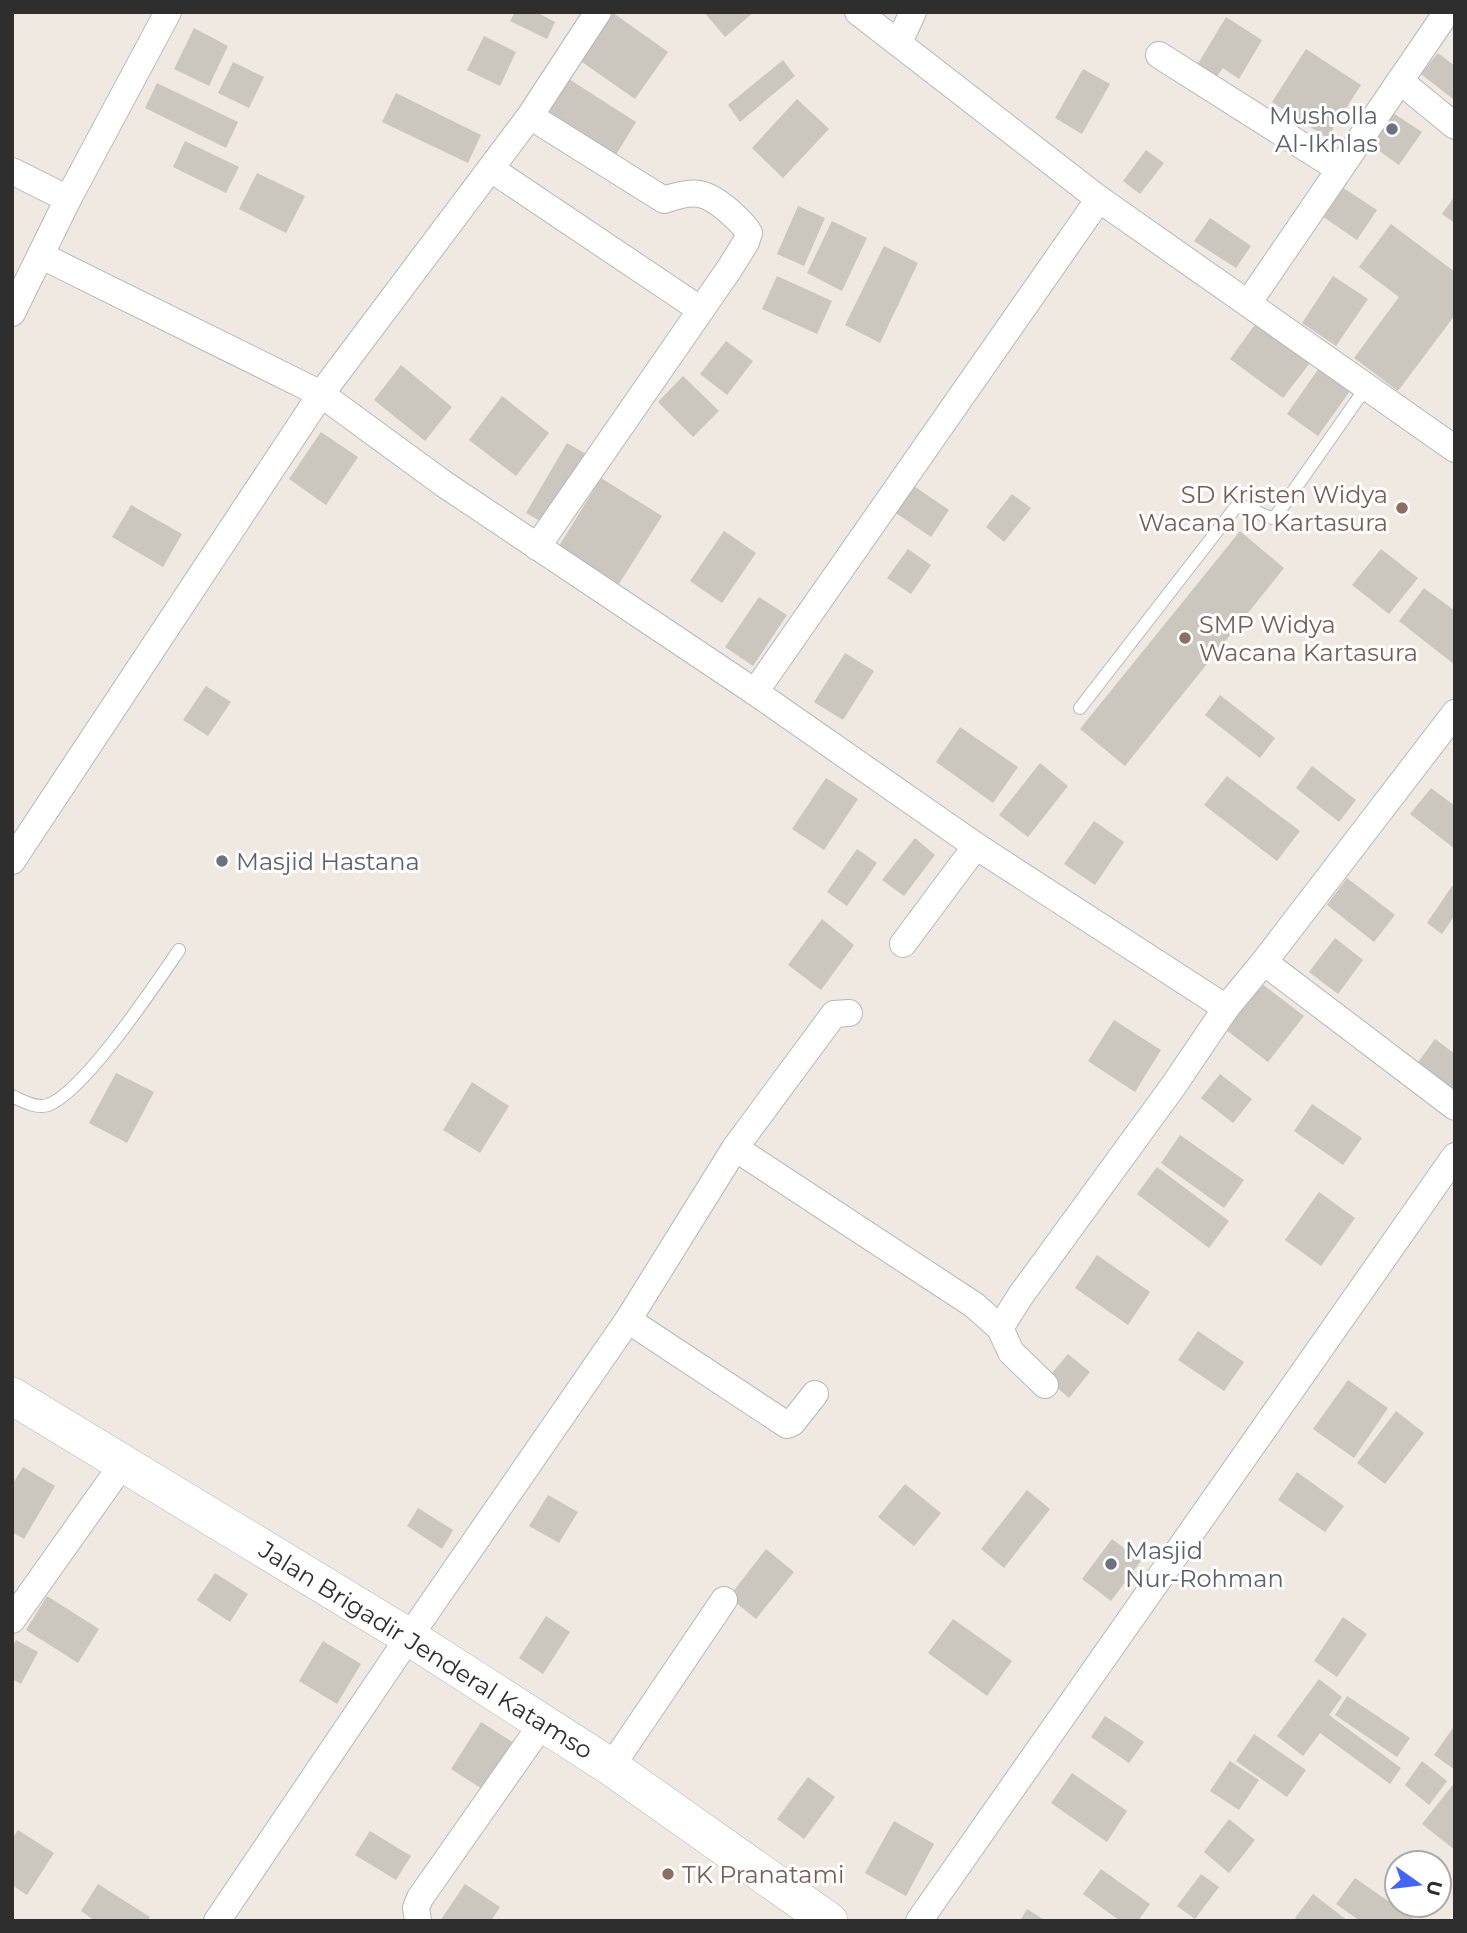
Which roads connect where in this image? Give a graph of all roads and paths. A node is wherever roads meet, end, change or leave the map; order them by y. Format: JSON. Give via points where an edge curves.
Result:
{"nodes":[{"id":1,"x":168,"y":12,"type":"edge"},
{"id":2,"x":598,"y":12,"type":"edge"},
{"id":3,"x":858,"y":12,"type":"edge"},
{"id":4,"x":914,"y":12,"type":"edge"},
{"id":5,"x":1447,"y":12,"type":"edge"},
{"id":6,"x":899,"y":42,"type":"junction"},
{"id":7,"x":1159,"y":55,"type":"dead end"},
{"id":8,"x":1399,"y":81,"type":"junction"},
{"id":9,"x":530,"y":116,"type":"junction"},
{"id":10,"x":1455,"y":126,"type":"edge"},
{"id":11,"x":491,"y":169,"type":"junction"},
{"id":12,"x":1339,"y":169,"type":"junction"},
{"id":13,"x":12,"y":171,"type":"edge"},
{"id":14,"x":68,"y":199,"type":"junction"},
{"id":15,"x":1099,"y":199,"type":"junction"},
{"id":16,"x":42,"y":256,"type":"junction"},
{"id":17,"x":1249,"y":302,"type":"junction"},
{"id":18,"x":701,"y":310,"type":"junction"},
{"id":19,"x":12,"y":313,"type":"edge"},
{"id":20,"x":1367,"y":386,"type":"junction"},
{"id":21,"x":321,"y":394,"type":"junction"},
{"id":22,"x":1455,"y":449,"type":"edge"},
{"id":23,"x":537,"y":547,"type":"junction"},
{"id":24,"x":755,"y":692,"type":"junction"},
{"id":25,"x":1080,"y":708,"type":"dead end"},
{"id":26,"x":1455,"y":713,"type":"edge"},
{"id":27,"x":976,"y":846,"type":"junction"},
{"id":28,"x":12,"y":861,"type":"edge"},
{"id":29,"x":904,"y":944,"type":"dead end"},
{"id":30,"x":179,"y":950,"type":"dead end"},
{"id":31,"x":1264,"y":962,"type":"junction"},
{"id":32,"x":1226,"y":1008,"type":"junction"},
{"id":33,"x":849,"y":1013,"type":"dead end"},
{"id":34,"x":12,"y":1096,"type":"edge"},
{"id":35,"x":1455,"y":1107,"type":"edge"},
{"id":36,"x":735,"y":1148,"type":"junction"},
{"id":37,"x":1455,"y":1156,"type":"edge"},
{"id":38,"x":628,"y":1320,"type":"junction"},
{"id":39,"x":1000,"y":1328,"type":"junction"},
{"id":40,"x":1045,"y":1385,"type":"dead end"},
{"id":41,"x":815,"y":1394,"type":"dead end"},
{"id":42,"x":12,"y":1396,"type":"edge"},
{"id":43,"x":124,"y":1462,"type":"junction"},
{"id":44,"x":724,"y":1600,"type":"dead end"},
{"id":45,"x":12,"y":1620,"type":"edge"},
{"id":46,"x":409,"y":1637,"type":"junction"},
{"id":47,"x":542,"y":1724,"type":"junction"},
{"id":48,"x":611,"y":1767,"type":"junction"},
{"id":49,"x":217,"y":1921,"type":"edge"},
{"id":50,"x":418,"y":1921,"type":"edge"},
{"id":51,"x":829,"y":1921,"type":"edge"},
{"id":52,"x":919,"y":1921,"type":"edge"}],
"edges":[{"from":1,"to":14,"type":"street"},
{"from":2,"to":9,"type":"street"},
{"from":3,"to":6,"type":"street"},
{"from":4,"to":6,"type":"street"},
{"from":5,"to":8,"type":"street"},
{"from":6,"to":15,"type":"street"},
{"from":7,"to":12,"type":"street"},
{"from":8,"to":10,"type":"street"},
{"from":8,"to":12,"type":"street"},
{"from":9,"to":11,"type":"street"},
{"from":9,"to":18,"type":"street","via":[[664,200],[704,193],[744,225],[749,233],[746,242]]},
{"from":11,"to":18,"type":"street"},
{"from":11,"to":21,"type":"street"},
{"from":12,"to":17,"type":"street"},
{"from":13,"to":14,"type":"street"},
{"from":14,"to":16,"type":"street"},
{"from":15,"to":17,"type":"street"},
{"from":15,"to":24,"type":"street"},
{"from":16,"to":19,"type":"street"},
{"from":16,"to":21,"type":"street"},
{"from":17,"to":20,"type":"street"},
{"from":18,"to":23,"type":"street"},
{"from":20,"to":22,"type":"street"},
{"from":20,"to":25,"type":"lane","via":[[1278,513],[1264,517],[1241,505],[1235,508]]},
{"from":21,"to":23,"type":"street"},
{"from":21,"to":28,"type":"street"},
{"from":23,"to":24,"type":"street"},
{"from":24,"to":27,"type":"street"},
{"from":26,"to":31,"type":"street"},
{"from":27,"to":29,"type":"street"},
{"from":27,"to":32,"type":"street"},
{"from":30,"to":34,"type":"lane","via":[[82,1080],[45,1106]]},
{"from":31,"to":32,"type":"street"},
{"from":31,"to":35,"type":"street"},
{"from":32,"to":39,"type":"street"},
{"from":33,"to":36,"type":"street","via":[[834,1014]]},
{"from":36,"to":38,"type":"street"},
{"from":36,"to":39,"type":"street","via":[[975,1305]]},
{"from":37,"to":52,"type":"street"},
{"from":38,"to":41,"type":"street","via":[[787,1425]]},
{"from":38,"to":46,"type":"street"},
{"from":39,"to":40,"type":"street","via":[[1012,1353]]},
{"from":42,"to":43,"type":"main road","name":"Jalan Brigadir Jenderal Katamso"},
{"from":43,"to":45,"type":"street"},
{"from":43,"to":46,"type":"main road","name":"Jalan Brigadir Jenderal Katamso"},
{"from":44,"to":48,"type":"street"},
{"from":46,"to":47,"type":"main road","name":"Jalan Brigadir Jenderal Katamso"},
{"from":46,"to":49,"type":"street"},
{"from":47,"to":48,"type":"main road","name":"Jalan Brigadir Jenderal Katamso"},
{"from":47,"to":50,"type":"street","via":[[420,1898]]},
{"from":48,"to":51,"type":"main road","name":"Jalan Brigadir Jenderal Katamso"}]}
